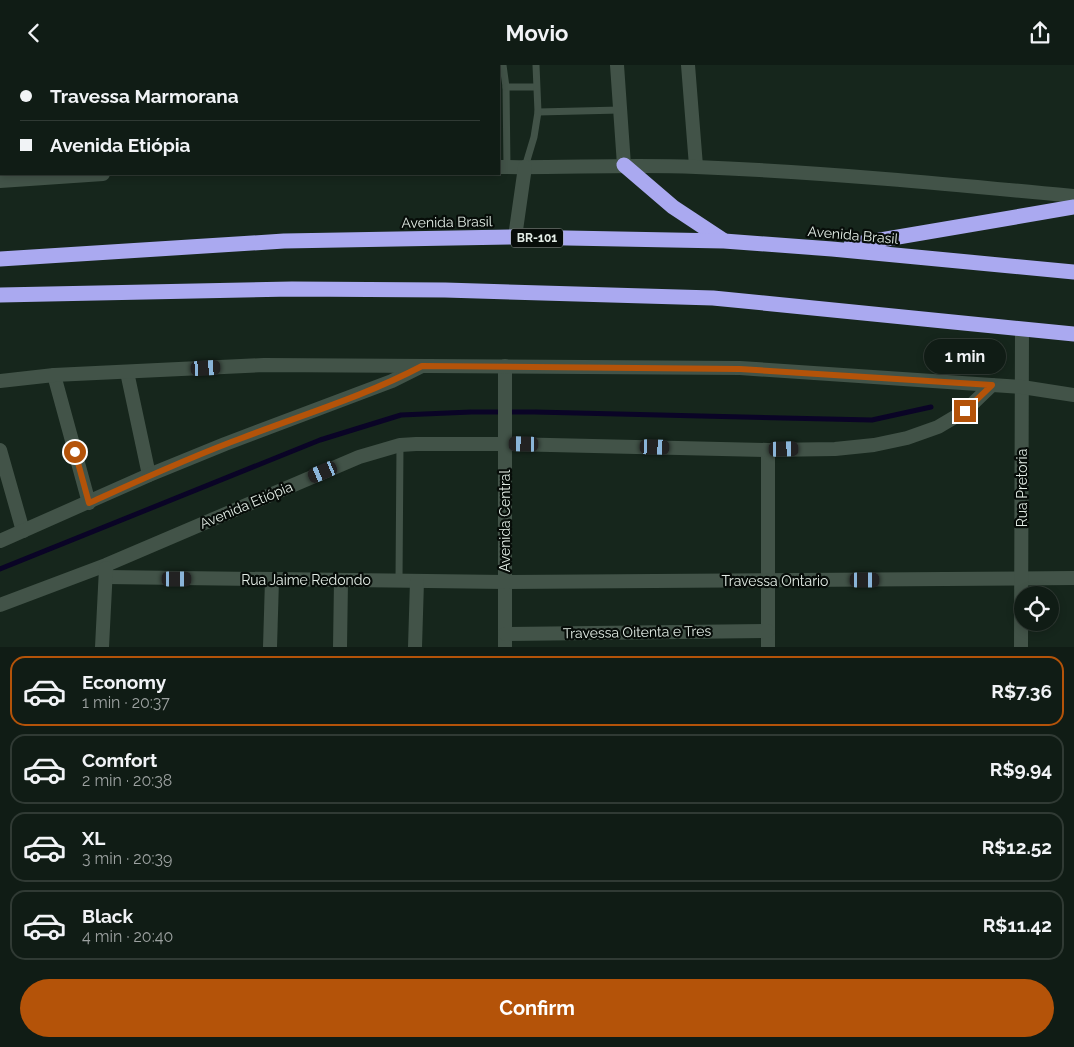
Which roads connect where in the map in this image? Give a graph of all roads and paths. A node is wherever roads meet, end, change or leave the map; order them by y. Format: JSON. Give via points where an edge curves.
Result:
{"nodes":[{"id":1,"x":503,"y":65,"type":"edge"},
{"id":2,"x":536,"y":65,"type":"edge"},
{"id":3,"x":617,"y":65,"type":"edge"},
{"id":4,"x":688,"y":65,"type":"edge"},
{"id":5,"x":506,"y":87,"type":"junction"},
{"id":6,"x":536,"y":87,"type":"junction"},
{"id":7,"x":620,"y":110,"type":"junction"},
{"id":8,"x":538,"y":112,"type":"junction"},
{"id":9,"x":624,"y":165,"type":"junction"},
{"id":10,"x":503,"y":167,"type":"edge"},
{"id":11,"x":525,"y":167,"type":"junction"},
{"id":12,"x":696,"y":167,"type":"junction"},
{"id":13,"x":88,"y":175,"type":"edge"},
{"id":14,"x":0,"y":181,"type":"edge"},
{"id":15,"x":1074,"y":196,"type":"edge"},
{"id":16,"x":1074,"y":207,"type":"edge"},
{"id":17,"x":515,"y":237,"type":"junction"},
{"id":18,"x":724,"y":241,"type":"junction"},
{"id":19,"x":832,"y":249,"type":"junction"},
{"id":20,"x":0,"y":259,"type":"edge"},
{"id":21,"x":1074,"y":272,"type":"edge"},
{"id":22,"x":0,"y":295,"type":"edge"},
{"id":23,"x":1022,"y":329,"type":"junction"},
{"id":24,"x":1074,"y":334,"type":"edge"},
{"id":25,"x":422,"y":366,"type":"junction"},
{"id":26,"x":505,"y":366,"type":"junction"},
{"id":27,"x":127,"y":372,"type":"junction"},
{"id":28,"x":54,"y":375,"type":"junction"},
{"id":29,"x":0,"y":381,"type":"edge"},
{"id":30,"x":992,"y":385,"type":"junction"},
{"id":31,"x":1022,"y":387,"type":"junction"},
{"id":32,"x":1074,"y":395,"type":"edge"},
{"id":33,"x":505,"y":444,"type":"junction"},
{"id":34,"x":400,"y":445,"type":"junction"},
{"id":35,"x":0,"y":450,"type":"edge"},
{"id":36,"x":768,"y":450,"type":"junction"},
{"id":37,"x":149,"y":475,"type":"junction"},
{"id":38,"x":89,"y":503,"type":"junction"},
{"id":39,"x":23,"y":531,"type":"junction"},
{"id":40,"x":0,"y":541,"type":"edge"},
{"id":41,"x":106,"y":571,"type":"junction"},
{"id":42,"x":1074,"y":578,"type":"edge"},
{"id":43,"x":1022,"y":579,"type":"junction"},
{"id":44,"x":272,"y":580,"type":"junction"},
{"id":45,"x":341,"y":581,"type":"junction"},
{"id":46,"x":399,"y":581,"type":"junction"},
{"id":47,"x":416,"y":581,"type":"junction"},
{"id":48,"x":768,"y":581,"type":"junction"},
{"id":49,"x":505,"y":582,"type":"junction"},
{"id":50,"x":0,"y":605,"type":"edge"},
{"id":51,"x":768,"y":631,"type":"junction"},
{"id":52,"x":505,"y":640,"type":"edge"},
{"id":53,"x":102,"y":647,"type":"edge"},
{"id":54,"x":270,"y":647,"type":"edge"},
{"id":55,"x":340,"y":647,"type":"edge"},
{"id":56,"x":415,"y":647,"type":"edge"},
{"id":57,"x":768,"y":647,"type":"edge"},
{"id":58,"x":1022,"y":647,"type":"edge"}],
"edges":[{"from":1,"to":5,"type":"lane"},
{"from":2,"to":6,"type":"lane"},
{"from":3,"to":7,"type":"street"},
{"from":4,"to":12,"type":"street"},
{"from":5,"to":6,"type":"lane"},
{"from":5,"to":10,"type":"lane"},
{"from":6,"to":8,"type":"lane"},
{"from":7,"to":8,"type":"lane"},
{"from":7,"to":9,"type":"street"},
{"from":8,"to":11,"type":"lane"},
{"from":9,"to":11,"type":"street"},
{"from":9,"to":12,"type":"street"},
{"from":9,"to":18,"type":"highway","via":[[672,207]]},
{"from":10,"to":11,"type":"street"},
{"from":11,"to":17,"type":"street"},
{"from":12,"to":15,"type":"street","via":[[845,175]]},
{"from":13,"to":14,"type":"street"},
{"from":16,"to":19,"type":"highway"},
{"from":17,"to":18,"type":"highway","name":"Avenida Brasil","number":"BR-101"},
{"from":17,"to":20,"type":"highway","name":"Avenida Brasil","number":"BR-101","via":[[284,241]]},
{"from":18,"to":19,"type":"highway","name":"Avenida Brasil","number":"BR-101"},
{"from":19,"to":21,"type":"highway","name":"Avenida Brasil","number":"BR-101"},
{"from":22,"to":23,"type":"highway","via":[[292,289],[712,298]]},
{"from":23,"to":24,"type":"highway"},
{"from":23,"to":31,"type":"street","name":"Rua Pretoria"},
{"from":25,"to":26,"type":"street"},
{"from":25,"to":27,"type":"street","via":[[264,365]]},
{"from":25,"to":37,"type":"street","via":[[392,381]]},
{"from":26,"to":30,"type":"street","via":[[740,369]]},
{"from":26,"to":33,"type":"street","name":"Avenida Central"},
{"from":27,"to":28,"type":"street"},
{"from":27,"to":37,"type":"street"},
{"from":28,"to":29,"type":"street"},
{"from":28,"to":38,"type":"street"},
{"from":30,"to":31,"type":"street"},
{"from":30,"to":36,"type":"street","name":"Avenida Etiópia","via":[[965,411],[938,427],[907,438],[834,449]]},
{"from":31,"to":32,"type":"street"},
{"from":31,"to":43,"type":"street","name":"Rua Pretoria"},
{"from":33,"to":34,"type":"street","name":"Avenida Etiópia"},
{"from":33,"to":36,"type":"street","name":"Avenida Etiópia"},
{"from":33,"to":49,"type":"street","name":"Avenida Central"},
{"from":34,"to":41,"type":"street","name":"Avenida Etiópia","via":[[359,457]]},
{"from":34,"to":46,"type":"lane"},
{"from":35,"to":39,"type":"street"},
{"from":36,"to":48,"type":"street"},
{"from":37,"to":38,"type":"street"},
{"from":38,"to":39,"type":"street"},
{"from":39,"to":40,"type":"street"},
{"from":41,"to":44,"type":"street","name":"Rua Jaime Redondo"},
{"from":41,"to":50,"type":"street","name":"Avenida Etiópia"},
{"from":41,"to":53,"type":"street"},
{"from":42,"to":43,"type":"street","name":"Travessa Ontario"},
{"from":43,"to":48,"type":"street","name":"Travessa Ontario"},
{"from":43,"to":58,"type":"street","name":"Rua Pretoria"},
{"from":44,"to":45,"type":"street","name":"Rua Jaime Redondo"},
{"from":44,"to":54,"type":"street"},
{"from":45,"to":46,"type":"street","name":"Rua Jaime Redondo"},
{"from":45,"to":55,"type":"street"},
{"from":46,"to":47,"type":"street","name":"Rua Jaime Redondo"},
{"from":47,"to":49,"type":"street","name":"Rua Jaime Redondo"},
{"from":47,"to":56,"type":"street"},
{"from":48,"to":49,"type":"street","name":"Travessa Ontario"},
{"from":48,"to":51,"type":"street"},
{"from":49,"to":52,"type":"street","name":"Avenida Central"},
{"from":51,"to":52,"type":"street","name":"Travessa Oitenta e Tres"},
{"from":51,"to":57,"type":"street"}]}
